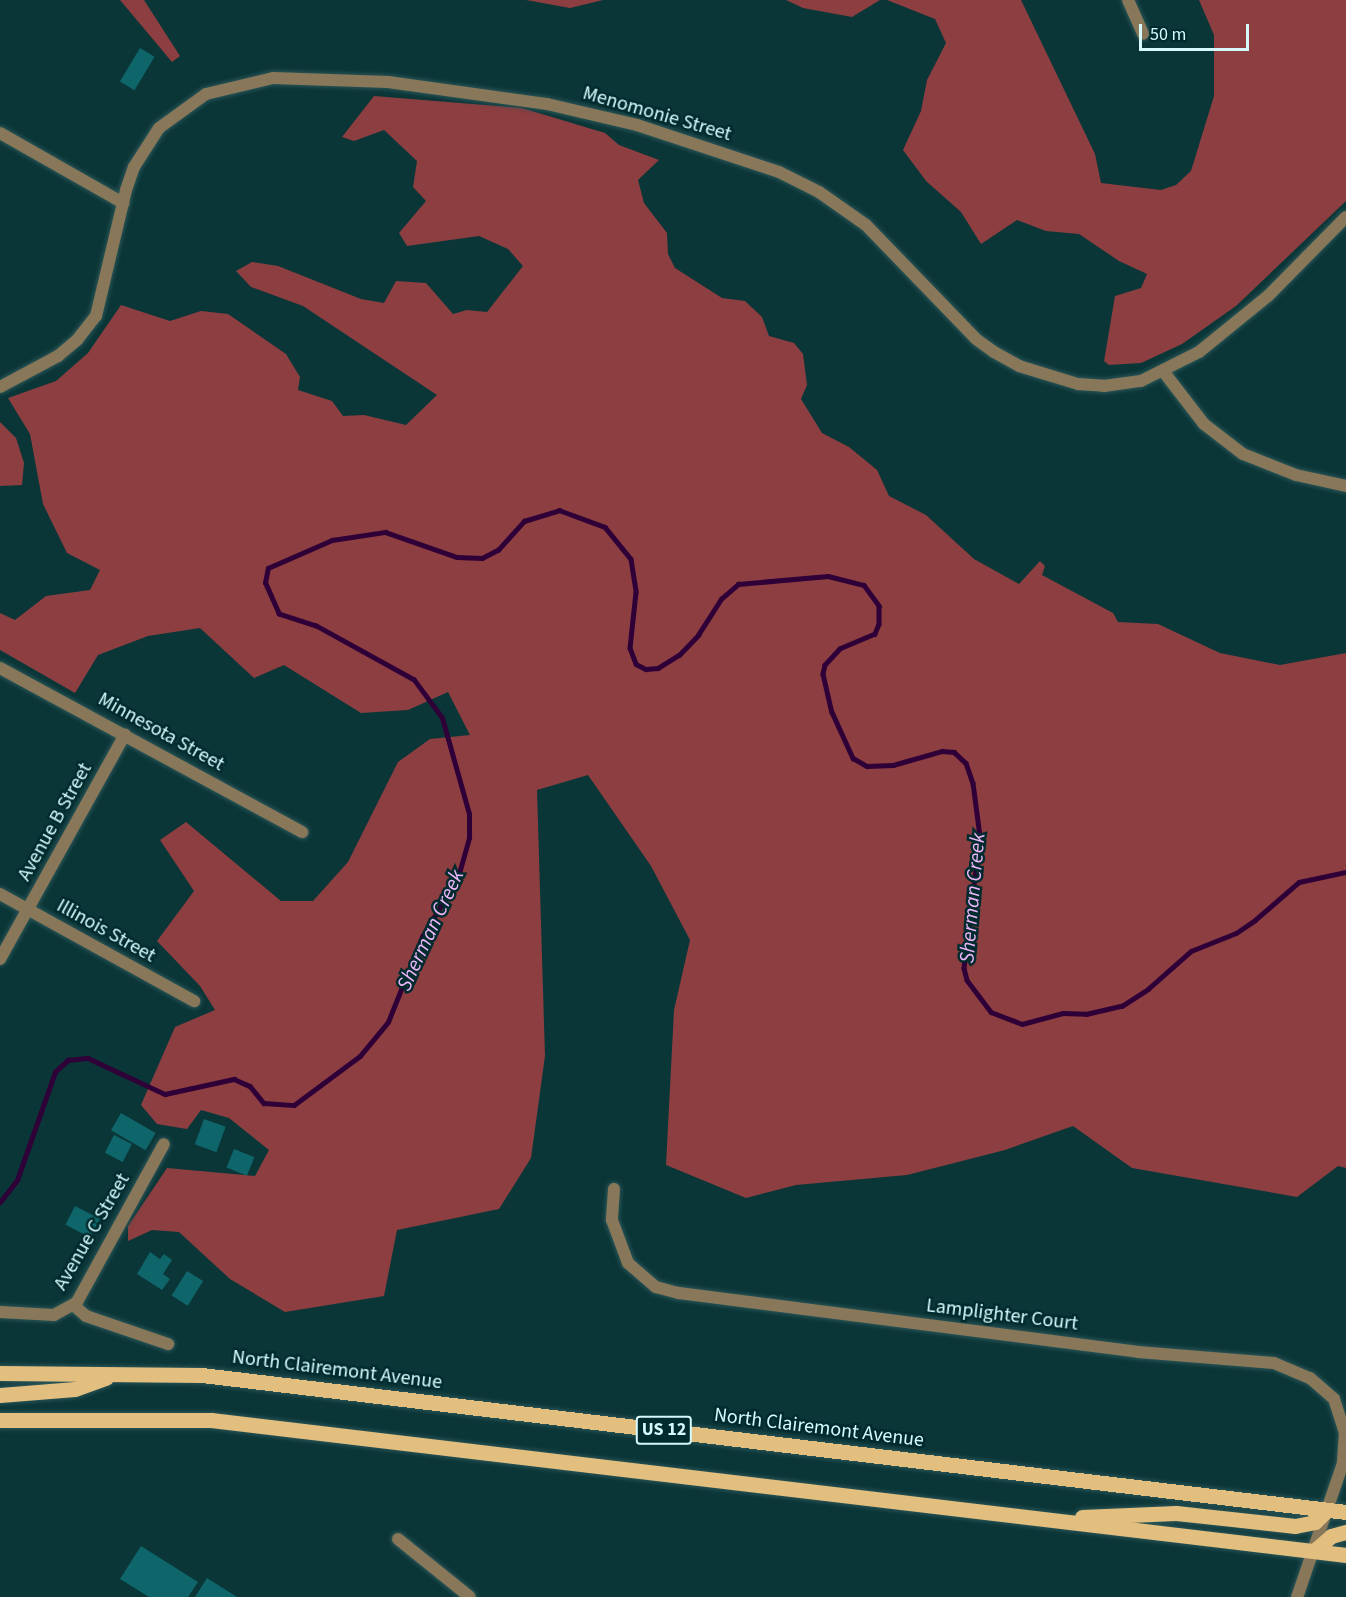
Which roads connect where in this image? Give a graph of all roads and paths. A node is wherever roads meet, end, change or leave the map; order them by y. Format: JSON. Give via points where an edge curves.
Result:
{"nodes":[{"id":1,"x":1128,"y":0,"type":"edge"},
{"id":2,"x":1143,"y":34,"type":"dead end"},
{"id":3,"x":0,"y":133,"type":"edge"},
{"id":4,"x":123,"y":203,"type":"junction"},
{"id":5,"x":1346,"y":217,"type":"edge"},
{"id":6,"x":1163,"y":371,"type":"junction"},
{"id":7,"x":0,"y":387,"type":"edge"},
{"id":8,"x":1346,"y":486,"type":"edge"},
{"id":9,"x":0,"y":668,"type":"edge"},
{"id":10,"x":125,"y":734,"type":"junction"},
{"id":11,"x":302,"y":832,"type":"dead end"},
{"id":12,"x":0,"y":894,"type":"edge"},
{"id":13,"x":28,"y":910,"type":"junction"},
{"id":14,"x":0,"y":958,"type":"edge"},
{"id":15,"x":194,"y":1001,"type":"dead end"},
{"id":16,"x":164,"y":1144,"type":"dead end"},
{"id":17,"x":614,"y":1189,"type":"dead end"},
{"id":18,"x":73,"y":1305,"type":"junction"},
{"id":19,"x":0,"y":1312,"type":"edge"},
{"id":20,"x":168,"y":1344,"type":"dead end"},
{"id":21,"x":0,"y":1373,"type":"edge"},
{"id":22,"x":114,"y":1374,"type":"junction"},
{"id":23,"x":0,"y":1395,"type":"edge"},
{"id":24,"x":0,"y":1420,"type":"edge"},
{"id":25,"x":1327,"y":1510,"type":"junction"},
{"id":26,"x":1346,"y":1512,"type":"edge"},
{"id":27,"x":1049,"y":1520,"type":"junction"},
{"id":28,"x":1346,"y":1532,"type":"edge"},
{"id":29,"x":398,"y":1539,"type":"dead end"},
{"id":30,"x":1314,"y":1551,"type":"junction"},
{"id":31,"x":1346,"y":1555,"type":"edge"},
{"id":32,"x":470,"y":1597,"type":"edge"},
{"id":33,"x":1297,"y":1597,"type":"edge"}],
"edges":[{"from":1,"to":2,"type":"street"},
{"from":3,"to":4,"type":"street"},
{"from":4,"to":6,"type":"street","name":"Menomonie Street","via":[[134,167],[159,128],[178,111],[229,85],[273,78],[344,78],[547,104],[637,124],[711,147],[819,192],[884,240],[976,339],[1019,366],[1049,377],[1104,386],[1141,381]]},
{"from":4,"to":7,"type":"street","name":"Menomonie Street","via":[[103,298],[87,329],[40,367]]},
{"from":5,"to":6,"type":"street","name":"Menomonie Street","via":[[1237,323],[1199,352]]},
{"from":6,"to":8,"type":"street","via":[[1204,424],[1243,454],[1296,475]]},
{"from":9,"to":10,"type":"street","name":"Minnesota Street"},
{"from":10,"to":11,"type":"street","name":"Minnesota Street"},
{"from":10,"to":13,"type":"street","name":"Avenue B Street"},
{"from":12,"to":13,"type":"street","name":"Illinois Street"},
{"from":13,"to":14,"type":"street","name":"Avenue B Street"},
{"from":13,"to":15,"type":"street","name":"Illinois Street"},
{"from":16,"to":18,"type":"street","name":"Avenue C Street"},
{"from":17,"to":25,"type":"street","name":"Lamplighter Court","via":[[612,1220],[628,1263],[656,1287],[679,1293],[1290,1367],[1324,1389],[1340,1414],[1345,1432],[1342,1463]]},
{"from":18,"to":19,"type":"street","name":"Avenue C Street","via":[[54,1315]]},
{"from":18,"to":20,"type":"street","via":[[86,1316]]},
{"from":21,"to":22,"type":"main road","name":"North Clairemont Avenue","number":"US 12"},
{"from":22,"to":23,"type":"main road","via":[[75,1389]]},
{"from":22,"to":25,"type":"main road","name":"North Clairemont Avenue","number":"US 12","via":[[202,1375]]},
{"from":24,"to":27,"type":"main road","number":"US 12","via":[[211,1420]]},
{"from":25,"to":26,"type":"main road","name":"North Clairemont Avenue","number":"US 12"},
{"from":25,"to":27,"type":"main road","via":[[1315,1522],[1295,1526],[1176,1513]]},
{"from":25,"to":30,"type":"street","name":"Lamplighter Court"},
{"from":27,"to":30,"type":"main road","number":"US 12"},
{"from":28,"to":30,"type":"main road","via":[[1331,1536]]},
{"from":29,"to":32,"type":"street"},
{"from":30,"to":31,"type":"main road","number":"US 12"},
{"from":30,"to":33,"type":"street","name":"Lamplighter Court"}]}
